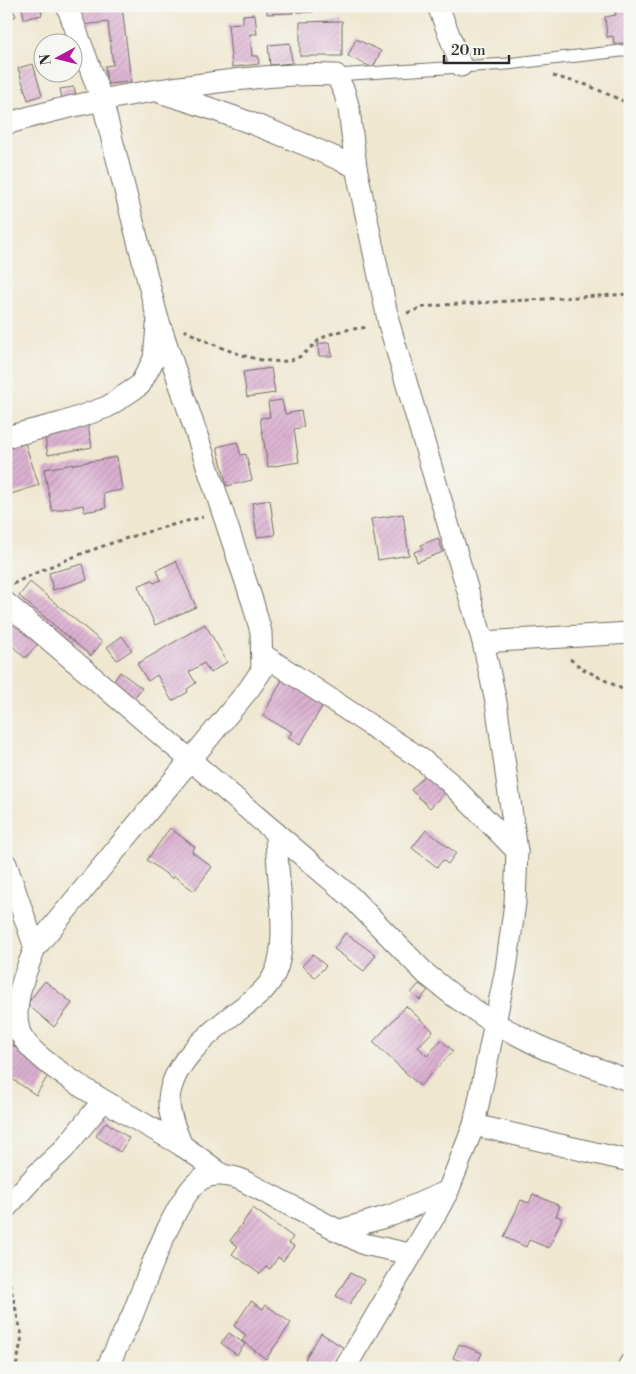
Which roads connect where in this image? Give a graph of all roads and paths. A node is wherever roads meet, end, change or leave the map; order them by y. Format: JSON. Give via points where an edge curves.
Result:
{"nodes":[{"id":1,"x":67,"y":6,"type":"edge"},
{"id":2,"x":438,"y":6,"type":"edge"},
{"id":3,"x":630,"y":50,"type":"edge"},
{"id":4,"x":461,"y":66,"type":"junction"},
{"id":5,"x":336,"y":75,"type":"junction"},
{"id":6,"x":552,"y":76,"type":"dead end"},
{"id":7,"x":152,"y":90,"type":"junction"},
{"id":8,"x":102,"y":100,"type":"junction"},
{"id":9,"x":630,"y":104,"type":"edge"},
{"id":10,"x":6,"y":124,"type":"edge"},
{"id":11,"x":356,"y":167,"type":"junction"},
{"id":12,"x":630,"y":294,"type":"edge"},
{"id":13,"x":157,"y":316,"type":"junction"},
{"id":14,"x":389,"y":324,"type":"junction"},
{"id":15,"x":6,"y":437,"type":"edge"},
{"id":16,"x":223,"y":512,"type":"junction"},
{"id":17,"x":6,"y":587,"type":"edge"},
{"id":18,"x":6,"y":603,"type":"edge"},
{"id":19,"x":630,"y":633,"type":"edge"},
{"id":20,"x":546,"y":640,"type":"junction"},
{"id":21,"x":483,"y":642,"type":"junction"},
{"id":22,"x":262,"y":654,"type":"junction"},
{"id":23,"x":630,"y":693,"type":"edge"},
{"id":24,"x":189,"y":760,"type":"junction"},
{"id":25,"x":276,"y":832,"type":"junction"},
{"id":26,"x":517,"y":851,"type":"junction"},
{"id":27,"x":6,"y":864,"type":"edge"},
{"id":28,"x":34,"y":948,"type":"junction"},
{"id":29,"x":494,"y":1023,"type":"junction"},
{"id":30,"x":630,"y":1081,"type":"edge"},
{"id":31,"x":103,"y":1101,"type":"junction"},
{"id":32,"x":474,"y":1125,"type":"junction"},
{"id":33,"x":182,"y":1146,"type":"junction"},
{"id":34,"x":630,"y":1161,"type":"edge"},
{"id":35,"x":222,"y":1174,"type":"junction"},
{"id":36,"x":448,"y":1191,"type":"junction"},
{"id":37,"x":6,"y":1208,"type":"edge"},
{"id":38,"x":337,"y":1231,"type":"junction"},
{"id":39,"x":410,"y":1254,"type":"junction"},
{"id":40,"x":6,"y":1268,"type":"edge"},
{"id":41,"x":630,"y":1364,"type":"edge"},
{"id":42,"x":16,"y":1368,"type":"edge"},
{"id":43,"x":108,"y":1368,"type":"edge"},
{"id":44,"x":345,"y":1368,"type":"edge"},
{"id":45,"x":628,"y":1368,"type":"edge"}],
"edges":[{"from":1,"to":8,"type":"street"},
{"from":2,"to":4,"type":"street"},
{"from":3,"to":4,"type":"lane"},
{"from":4,"to":5,"type":"lane"},
{"from":5,"to":7,"type":"street","via":[[266,76]]},
{"from":5,"to":11,"type":"street","via":[[350,108]]},
{"from":6,"to":9,"type":"path"},
{"from":7,"to":8,"type":"street"},
{"from":7,"to":11,"type":"street","via":[[264,127]]},
{"from":8,"to":10,"type":"street"},
{"from":8,"to":13,"type":"street"},
{"from":11,"to":14,"type":"street"},
{"from":12,"to":14,"type":"path","via":[[424,307],[412,310]]},
{"from":13,"to":14,"type":"path","via":[[214,344],[263,360],[297,358],[332,334]]},
{"from":13,"to":15,"type":"street","via":[[154,359],[140,385],[107,407],[62,424]]},
{"from":13,"to":16,"type":"street"},
{"from":14,"to":21,"type":"street"},
{"from":16,"to":17,"type":"path","via":[[106,545]]},
{"from":16,"to":22,"type":"street","via":[[259,625]]},
{"from":18,"to":24,"type":"street"},
{"from":19,"to":20,"type":"street"},
{"from":20,"to":21,"type":"street"},
{"from":20,"to":23,"type":"path","via":[[583,669]]},
{"from":21,"to":26,"type":"street","via":[[496,702]]},
{"from":22,"to":24,"type":"street","via":[[262,670],[249,689]]},
{"from":22,"to":26,"type":"street","via":[[420,758],[449,782]]},
{"from":24,"to":25,"type":"street"},
{"from":24,"to":28,"type":"street"},
{"from":25,"to":29,"type":"street","via":[[351,897],[426,974]]},
{"from":25,"to":33,"type":"street","via":[[282,931],[276,972],[260,994],[201,1042],[172,1083],[171,1113]]},
{"from":26,"to":29,"type":"street","via":[[515,903],[506,969]]},
{"from":27,"to":28,"type":"street"},
{"from":28,"to":31,"type":"street","via":[[22,983],[19,1030],[26,1045]]},
{"from":29,"to":30,"type":"street","via":[[545,1049]]},
{"from":29,"to":32,"type":"street"},
{"from":31,"to":33,"type":"street"},
{"from":31,"to":37,"type":"street","via":[[63,1150]]},
{"from":32,"to":34,"type":"street"},
{"from":32,"to":36,"type":"street"},
{"from":33,"to":35,"type":"street"},
{"from":35,"to":38,"type":"street","via":[[240,1179]]},
{"from":35,"to":43,"type":"street","via":[[200,1180],[182,1203],[159,1247]]},
{"from":36,"to":38,"type":"street","via":[[392,1215]]},
{"from":36,"to":39,"type":"street"},
{"from":38,"to":39,"type":"street","via":[[364,1244]]},
{"from":39,"to":44,"type":"street"},
{"from":40,"to":42,"type":"path","via":[[22,1336]]},
{"from":41,"to":45,"type":"street"}]}
